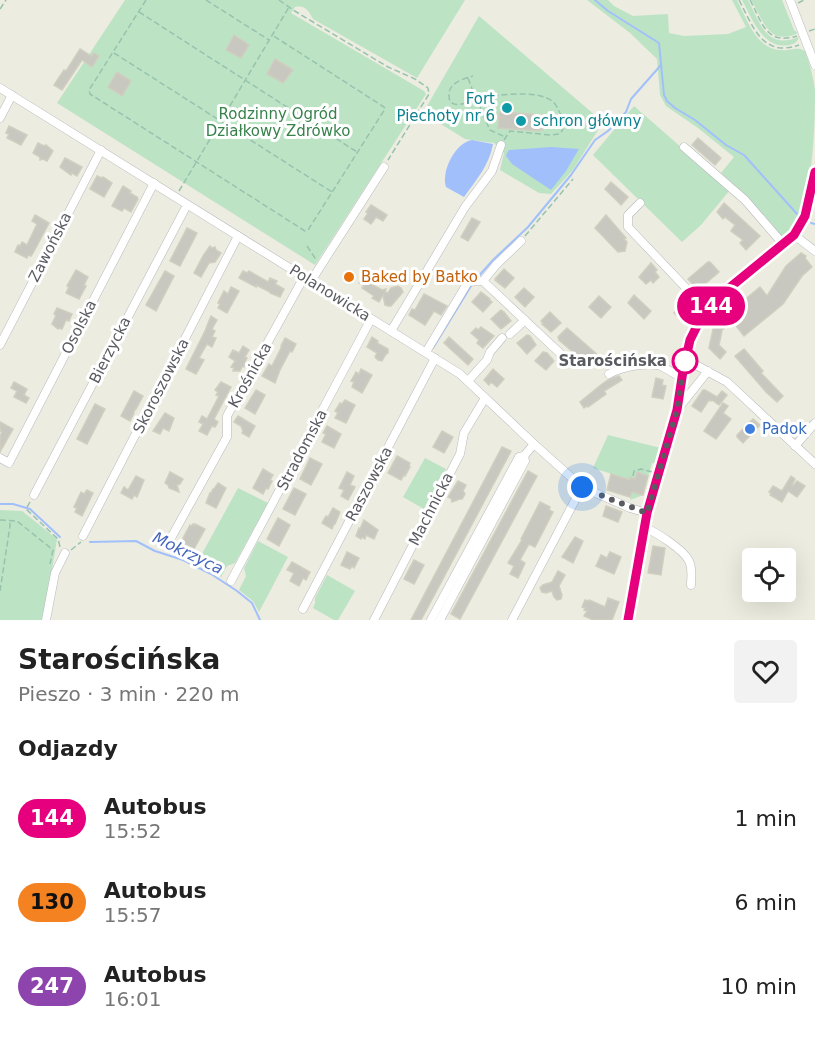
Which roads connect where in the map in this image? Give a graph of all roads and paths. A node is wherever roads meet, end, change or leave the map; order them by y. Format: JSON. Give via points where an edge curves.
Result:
{"nodes":[{"id":1,"x":1,"y":0,"type":"edge"},
{"id":2,"x":6,"y":0,"type":"edge"},
{"id":3,"x":146,"y":0,"type":"edge"},
{"id":4,"x":206,"y":0,"type":"edge"},
{"id":5,"x":279,"y":0,"type":"edge"},
{"id":6,"x":739,"y":0,"type":"edge"},
{"id":7,"x":750,"y":0,"type":"edge"},
{"id":8,"x":790,"y":0,"type":"edge"},
{"id":9,"x":3,"y":3,"type":"junction"},
{"id":10,"x":289,"y":7,"type":"junction"},
{"id":11,"x":0,"y":9,"type":"edge"},
{"id":12,"x":138,"y":12,"type":"junction"},
{"id":13,"x":815,"y":29,"type":"edge"},
{"id":14,"x":808,"y":31,"type":"dead end"},
{"id":15,"x":272,"y":35,"type":"junction"},
{"id":16,"x":796,"y":37,"type":"dead end"},
{"id":17,"x":269,"y":40,"type":"junction"},
{"id":18,"x":807,"y":42,"type":"junction"},
{"id":19,"x":113,"y":52,"type":"junction"},
{"id":20,"x":815,"y":65,"type":"edge"},
{"id":21,"x":473,"y":76,"type":"dead end"},
{"id":22,"x":468,"y":78,"type":"junction"},
{"id":23,"x":245,"y":80,"type":"junction"},
{"id":24,"x":0,"y":88,"type":"edge"},
{"id":25,"x":12,"y":95,"type":"junction"},
{"id":26,"x":478,"y":99,"type":"junction"},
{"id":27,"x":0,"y":118,"type":"edge"},
{"id":28,"x":221,"y":120,"type":"junction"},
{"id":29,"x":503,"y":141,"type":"junction"},
{"id":30,"x":684,"y":147,"type":"dead end"},
{"id":31,"x":101,"y":150,"type":"junction"},
{"id":32,"x":358,"y":153,"type":"junction"},
{"id":33,"x":196,"y":163,"type":"junction"},
{"id":34,"x":384,"y":167,"type":"joint"},
{"id":35,"x":815,"y":172,"type":"edge"},
{"id":36,"x":573,"y":179,"type":"dead end"},
{"id":37,"x":154,"y":183,"type":"junction"},
{"id":38,"x":332,"y":193,"type":"junction"},
{"id":39,"x":176,"y":197,"type":"junction"},
{"id":40,"x":640,"y":203,"type":"dead end"},
{"id":41,"x":186,"y":205,"type":"junction"},
{"id":42,"x":794,"y":235,"type":"junction"},
{"id":43,"x":238,"y":236,"type":"junction"},
{"id":44,"x":521,"y":241,"type":"joint"},
{"id":45,"x":783,"y":244,"type":"junction"},
{"id":46,"x":308,"y":246,"type":"dead end"},
{"id":47,"x":815,"y":250,"type":"edge"},
{"id":48,"x":322,"y":265,"type":"junction"},
{"id":49,"x":308,"y":279,"type":"junction"},
{"id":50,"x":483,"y":281,"type":"junction"},
{"id":51,"x":707,"y":310,"type":"junction"},
{"id":52,"x":371,"y":319,"type":"junction"},
{"id":53,"x":525,"y":320,"type":"junction"},
{"id":54,"x":391,"y":331,"type":"junction"},
{"id":55,"x":0,"y":345,"type":"edge"},
{"id":56,"x":426,"y":352,"type":"junction"},
{"id":57,"x":563,"y":356,"type":"dead end"},
{"id":58,"x":435,"y":358,"type":"junction"},
{"id":59,"x":685,"y":359,"type":"junction"},
{"id":60,"x":708,"y":371,"type":"junction"},
{"id":61,"x":609,"y":374,"type":"dead end"},
{"id":62,"x":682,"y":377,"type":"junction"},
{"id":63,"x":468,"y":381,"type":"junction"},
{"id":64,"x":485,"y":398,"type":"junction"},
{"id":65,"x":677,"y":410,"type":"junction"},
{"id":66,"x":815,"y":423,"type":"edge"},
{"id":67,"x":534,"y":444,"type":"junction"},
{"id":68,"x":795,"y":446,"type":"junction"},
{"id":69,"x":524,"y":456,"type":"junction"},
{"id":70,"x":0,"y":458,"type":"edge"},
{"id":71,"x":815,"y":464,"type":"edge"},
{"id":72,"x":654,"y":472,"type":"dead end"},
{"id":73,"x":633,"y":476,"type":"dead end"},
{"id":74,"x":582,"y":487,"type":"junction"},
{"id":75,"x":34,"y":495,"type":"dead end"},
{"id":76,"x":28,"y":505,"type":"dead end"},
{"id":77,"x":647,"y":513,"type":"junction"},
{"id":78,"x":0,"y":520,"type":"edge"},
{"id":79,"x":10,"y":521,"type":"junction"},
{"id":80,"x":644,"y":527,"type":"junction"},
{"id":81,"x":83,"y":536,"type":"joint"},
{"id":82,"x":171,"y":538,"type":"dead end"},
{"id":83,"x":65,"y":553,"type":"junction"},
{"id":84,"x":49,"y":573,"type":"dead end"},
{"id":85,"x":231,"y":581,"type":"dead end"},
{"id":86,"x":691,"y":585,"type":"dead end"},
{"id":87,"x":0,"y":591,"type":"edge"},
{"id":88,"x":303,"y":609,"type":"dead end"},
{"id":89,"x":46,"y":620,"type":"edge"},
{"id":90,"x":374,"y":620,"type":"edge"},
{"id":91,"x":431,"y":620,"type":"edge"},
{"id":92,"x":440,"y":620,"type":"edge"},
{"id":93,"x":512,"y":620,"type":"edge"},
{"id":94,"x":628,"y":620,"type":"edge"}],
"edges":[{"from":1,"to":9,"type":"path"},
{"from":2,"to":9,"type":"path"},
{"from":3,"to":12,"type":"path"},
{"from":4,"to":17,"type":"path"},
{"from":5,"to":10,"type":"path"},
{"from":6,"to":18,"type":"path","via":[[765,43],[783,49]]},
{"from":7,"to":16,"type":"path","via":[[774,37]]},
{"from":8,"to":18,"type":"street"},
{"from":9,"to":11,"type":"path"},
{"from":10,"to":15,"type":"path"},
{"from":10,"to":34,"type":"path","via":[[428,88],[429,94]]},
{"from":12,"to":19,"type":"path"},
{"from":12,"to":23,"type":"path"},
{"from":13,"to":14,"type":"path"},
{"from":15,"to":17,"type":"path"},
{"from":15,"to":32,"type":"path","via":[[384,107]]},
{"from":17,"to":23,"type":"path"},
{"from":18,"to":20,"type":"street"},
{"from":19,"to":28,"type":"path"},
{"from":19,"to":33,"type":"path","via":[[90,94]]},
{"from":21,"to":22,"type":"path"},
{"from":22,"to":26,"type":"path"},
{"from":22,"to":26,"type":"path","via":[[453,85],[449,100],[459,104]]},
{"from":23,"to":28,"type":"path"},
{"from":23,"to":32,"type":"path"},
{"from":24,"to":25,"type":"street","name":"Polanowicka"},
{"from":25,"to":27,"type":"street"},
{"from":25,"to":31,"type":"street","name":"Polanowicka"},
{"from":26,"to":29,"type":"path","via":[[490,130]]},
{"from":26,"to":29,"type":"path","via":[[495,95],[544,97],[554,102],[565,122],[560,134],[513,130]]},
{"from":28,"to":33,"type":"path"},
{"from":28,"to":38,"type":"path"},
{"from":29,"to":54,"type":"street","via":[[492,171],[465,207]]},
{"from":30,"to":45,"type":"street","via":[[754,209]]},
{"from":31,"to":37,"type":"street","name":"Polanowicka"},
{"from":31,"to":55,"type":"street","name":"Zawońska"},
{"from":32,"to":38,"type":"path"},
{"from":33,"to":38,"type":"path","via":[[305,231]]},
{"from":33,"to":39,"type":"path"},
{"from":34,"to":48,"type":"street","name":"Krośnicka"},
{"from":35,"to":42,"type":"street","via":[[805,216]]},
{"from":36,"to":44,"type":"path"},
{"from":37,"to":39,"type":"street","name":"Polanowicka"},
{"from":37,"to":70,"type":"street","name":"Osolska","via":[[9,463]]},
{"from":39,"to":41,"type":"street","name":"Polanowicka"},
{"from":40,"to":51,"type":"street","via":[[628,215],[628,227]]},
{"from":41,"to":43,"type":"street","name":"Polanowicka"},
{"from":41,"to":75,"type":"street","name":"Bierzycka"},
{"from":42,"to":45,"type":"street"},
{"from":42,"to":47,"type":"street"},
{"from":43,"to":49,"type":"street","name":"Polanowicka"},
{"from":43,"to":81,"type":"street","name":"Skoroszowska"},
{"from":44,"to":50,"type":"street"},
{"from":45,"to":51,"type":"street"},
{"from":46,"to":48,"type":"path"},
{"from":48,"to":49,"type":"street","name":"Krośnicka"},
{"from":49,"to":52,"type":"street","name":"Polanowicka"},
{"from":49,"to":82,"type":"street","name":"Krośnicka","via":[[227,416],[226,437]]},
{"from":50,"to":53,"type":"street"},
{"from":50,"to":56,"type":"street","via":[[468,282]]},
{"from":51,"to":59,"type":"street","via":[[692,334]]},
{"from":52,"to":54,"type":"street","name":"Polanowicka"},
{"from":52,"to":85,"type":"street","name":"Stradomska"},
{"from":53,"to":57,"type":"street"},
{"from":53,"to":63,"type":"street","via":[[490,352]]},
{"from":54,"to":56,"type":"street","name":"Polanowicka"},
{"from":56,"to":58,"type":"street","name":"Polanowicka"},
{"from":58,"to":63,"type":"street","name":"Polanowicka"},
{"from":58,"to":88,"type":"street","name":"Raszowska"},
{"from":59,"to":60,"type":"street"},
{"from":59,"to":62,"type":"street"},
{"from":60,"to":65,"type":"street"},
{"from":60,"to":68,"type":"street","via":[[727,382]]},
{"from":61,"to":62,"type":"street","via":[[652,364]]},
{"from":62,"to":65,"type":"street"},
{"from":63,"to":64,"type":"street","name":"Polanowicka"},
{"from":64,"to":67,"type":"street","name":"Polanowicka"},
{"from":64,"to":90,"type":"street","name":"Machnicka","via":[[464,433],[460,454]]},
{"from":65,"to":77,"type":"street"},
{"from":66,"to":68,"type":"street"},
{"from":67,"to":69,"type":"street"},
{"from":67,"to":74,"type":"street","name":"Polanowicka"},
{"from":68,"to":71,"type":"street"},
{"from":69,"to":91,"type":"street","via":[[519,457]]},
{"from":69,"to":92,"type":"street","via":[[525,461]]},
{"from":72,"to":73,"type":"path","via":[[641,469],[634,471]]},
{"from":74,"to":77,"type":"street","name":"Polanowicka"},
{"from":74,"to":93,"type":"street"},
{"from":76,"to":83,"type":"path","via":[[26,509],[58,539]]},
{"from":77,"to":80,"type":"street"},
{"from":78,"to":79,"type":"path"},
{"from":79,"to":84,"type":"path","via":[[17,521],[52,550]]},
{"from":79,"to":87,"type":"path"},
{"from":80,"to":86,"type":"street","via":[[684,554],[692,569]]},
{"from":80,"to":94,"type":"street"},
{"from":81,"to":83,"type":"path","via":[[80,543]]},
{"from":83,"to":89,"type":"street","via":[[55,573]]}]}
